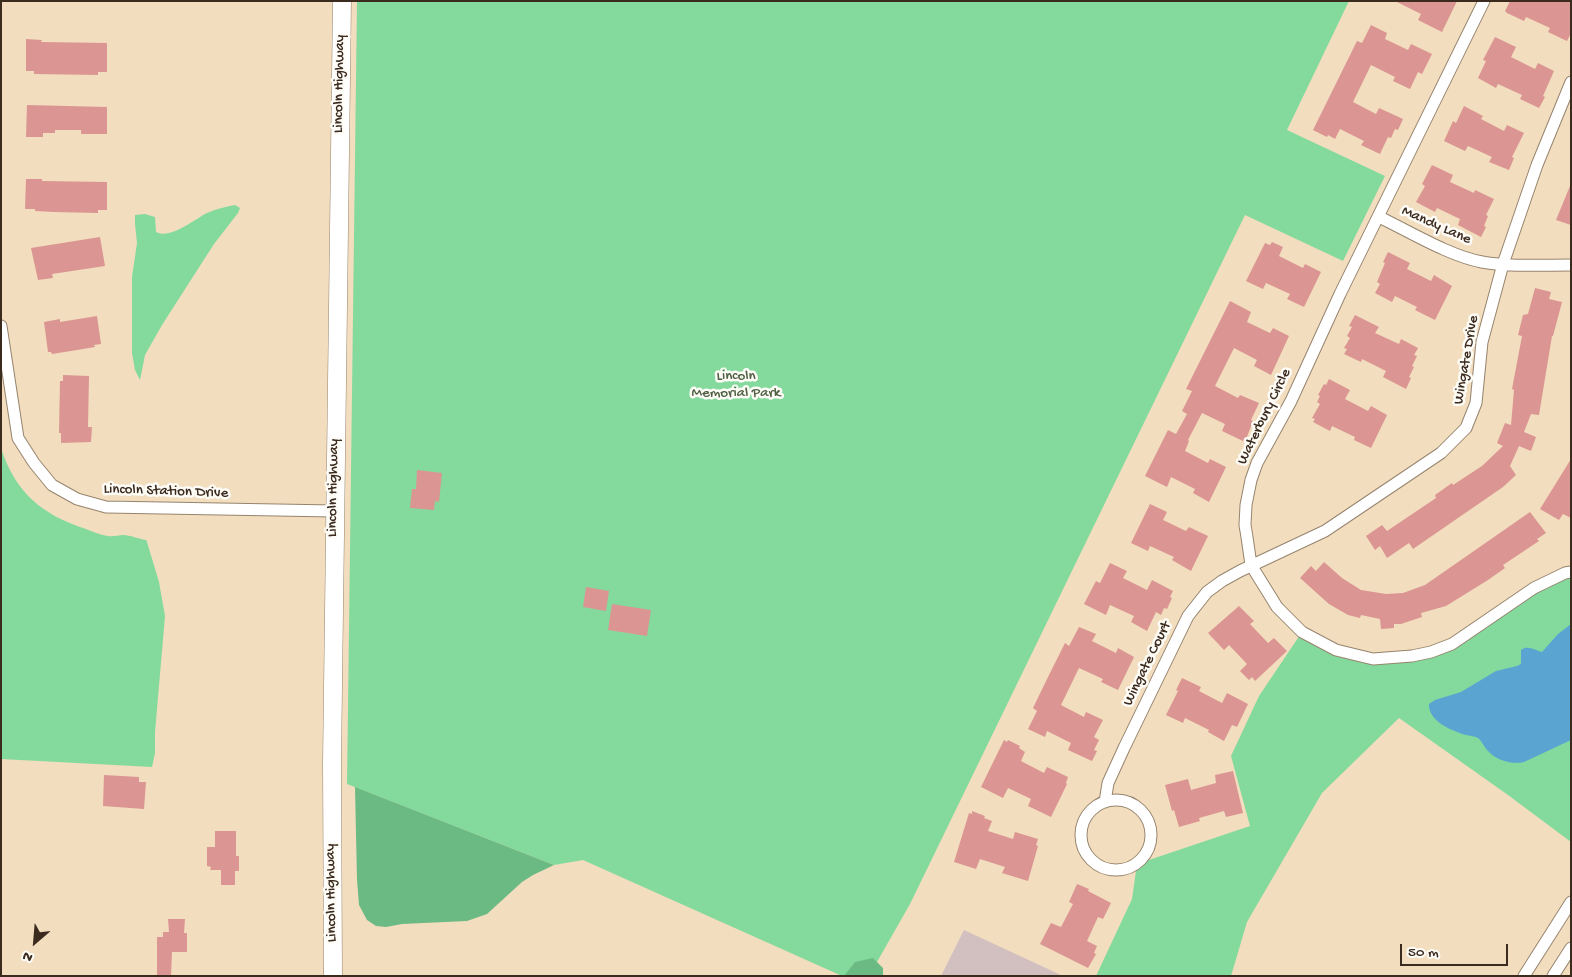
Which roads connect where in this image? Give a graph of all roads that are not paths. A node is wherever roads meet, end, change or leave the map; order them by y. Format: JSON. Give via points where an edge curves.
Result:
{"nodes":[{"id":1,"x":342,"y":1,"type":"edge"},
{"id":2,"x":1484,"y":1,"type":"edge"},
{"id":3,"x":1571,"y":82,"type":"edge"},
{"id":4,"x":1379,"y":217,"type":"junction"},
{"id":5,"x":1503,"y":264,"type":"junction"},
{"id":6,"x":1571,"y":265,"type":"edge"},
{"id":7,"x":1,"y":326,"type":"edge"},
{"id":8,"x":334,"y":511,"type":"junction"},
{"id":9,"x":1251,"y":565,"type":"junction"},
{"id":10,"x":1571,"y":572,"type":"edge"},
{"id":11,"x":1105,"y":802,"type":"junction"},
{"id":12,"x":1571,"y":902,"type":"edge"},
{"id":13,"x":1571,"y":948,"type":"edge"},
{"id":14,"x":333,"y":976,"type":"edge"},
{"id":15,"x":1524,"y":976,"type":"edge"},
{"id":16,"x":1553,"y":976,"type":"edge"}],
"edges":[{"from":1,"to":8,"type":"main road","name":"Lincoln Highway"},
{"from":2,"to":4,"type":"street","name":"Waterbury Circle"},
{"from":3,"to":5,"type":"street","name":"Wingate Drive","via":[[1537,165]]},
{"from":4,"to":5,"type":"street","name":"Mandy Lane","via":[[1462,256]]},
{"from":4,"to":9,"type":"street","name":"Waterbury Circle","via":[[1257,463],[1251,480],[1245,525]]},
{"from":5,"to":6,"type":"street","name":"Mandy Lane"},
{"from":5,"to":9,"type":"street","name":"Wingate Drive","via":[[1482,342],[1476,404],[1466,428],[1441,453],[1324,531]]},
{"from":7,"to":8,"type":"street","name":"Lincoln Station Drive","via":[[18,438],[52,486],[77,499],[106,507]]},
{"from":8,"to":14,"type":"main road","name":"Lincoln Highway"},
{"from":9,"to":10,"type":"street","name":"Waterbury Circle","via":[[1277,607],[1302,632],[1336,650],[1373,660],[1412,656],[1452,644],[1534,588]]},
{"from":9,"to":11,"type":"street","name":"Wingate Court","via":[[1207,592],[1188,616],[1120,756],[1108,783]]},
{"from":11,"to":11,"type":"street","via":[[1096,806],[1084,821],[1082,847],[1092,862],[1101,867],[1129,868],[1144,858],[1148,849],[1151,840],[1148,820],[1134,805],[1125,801]]},
{"from":12,"to":15,"type":"street"},
{"from":13,"to":16,"type":"street"}]}
